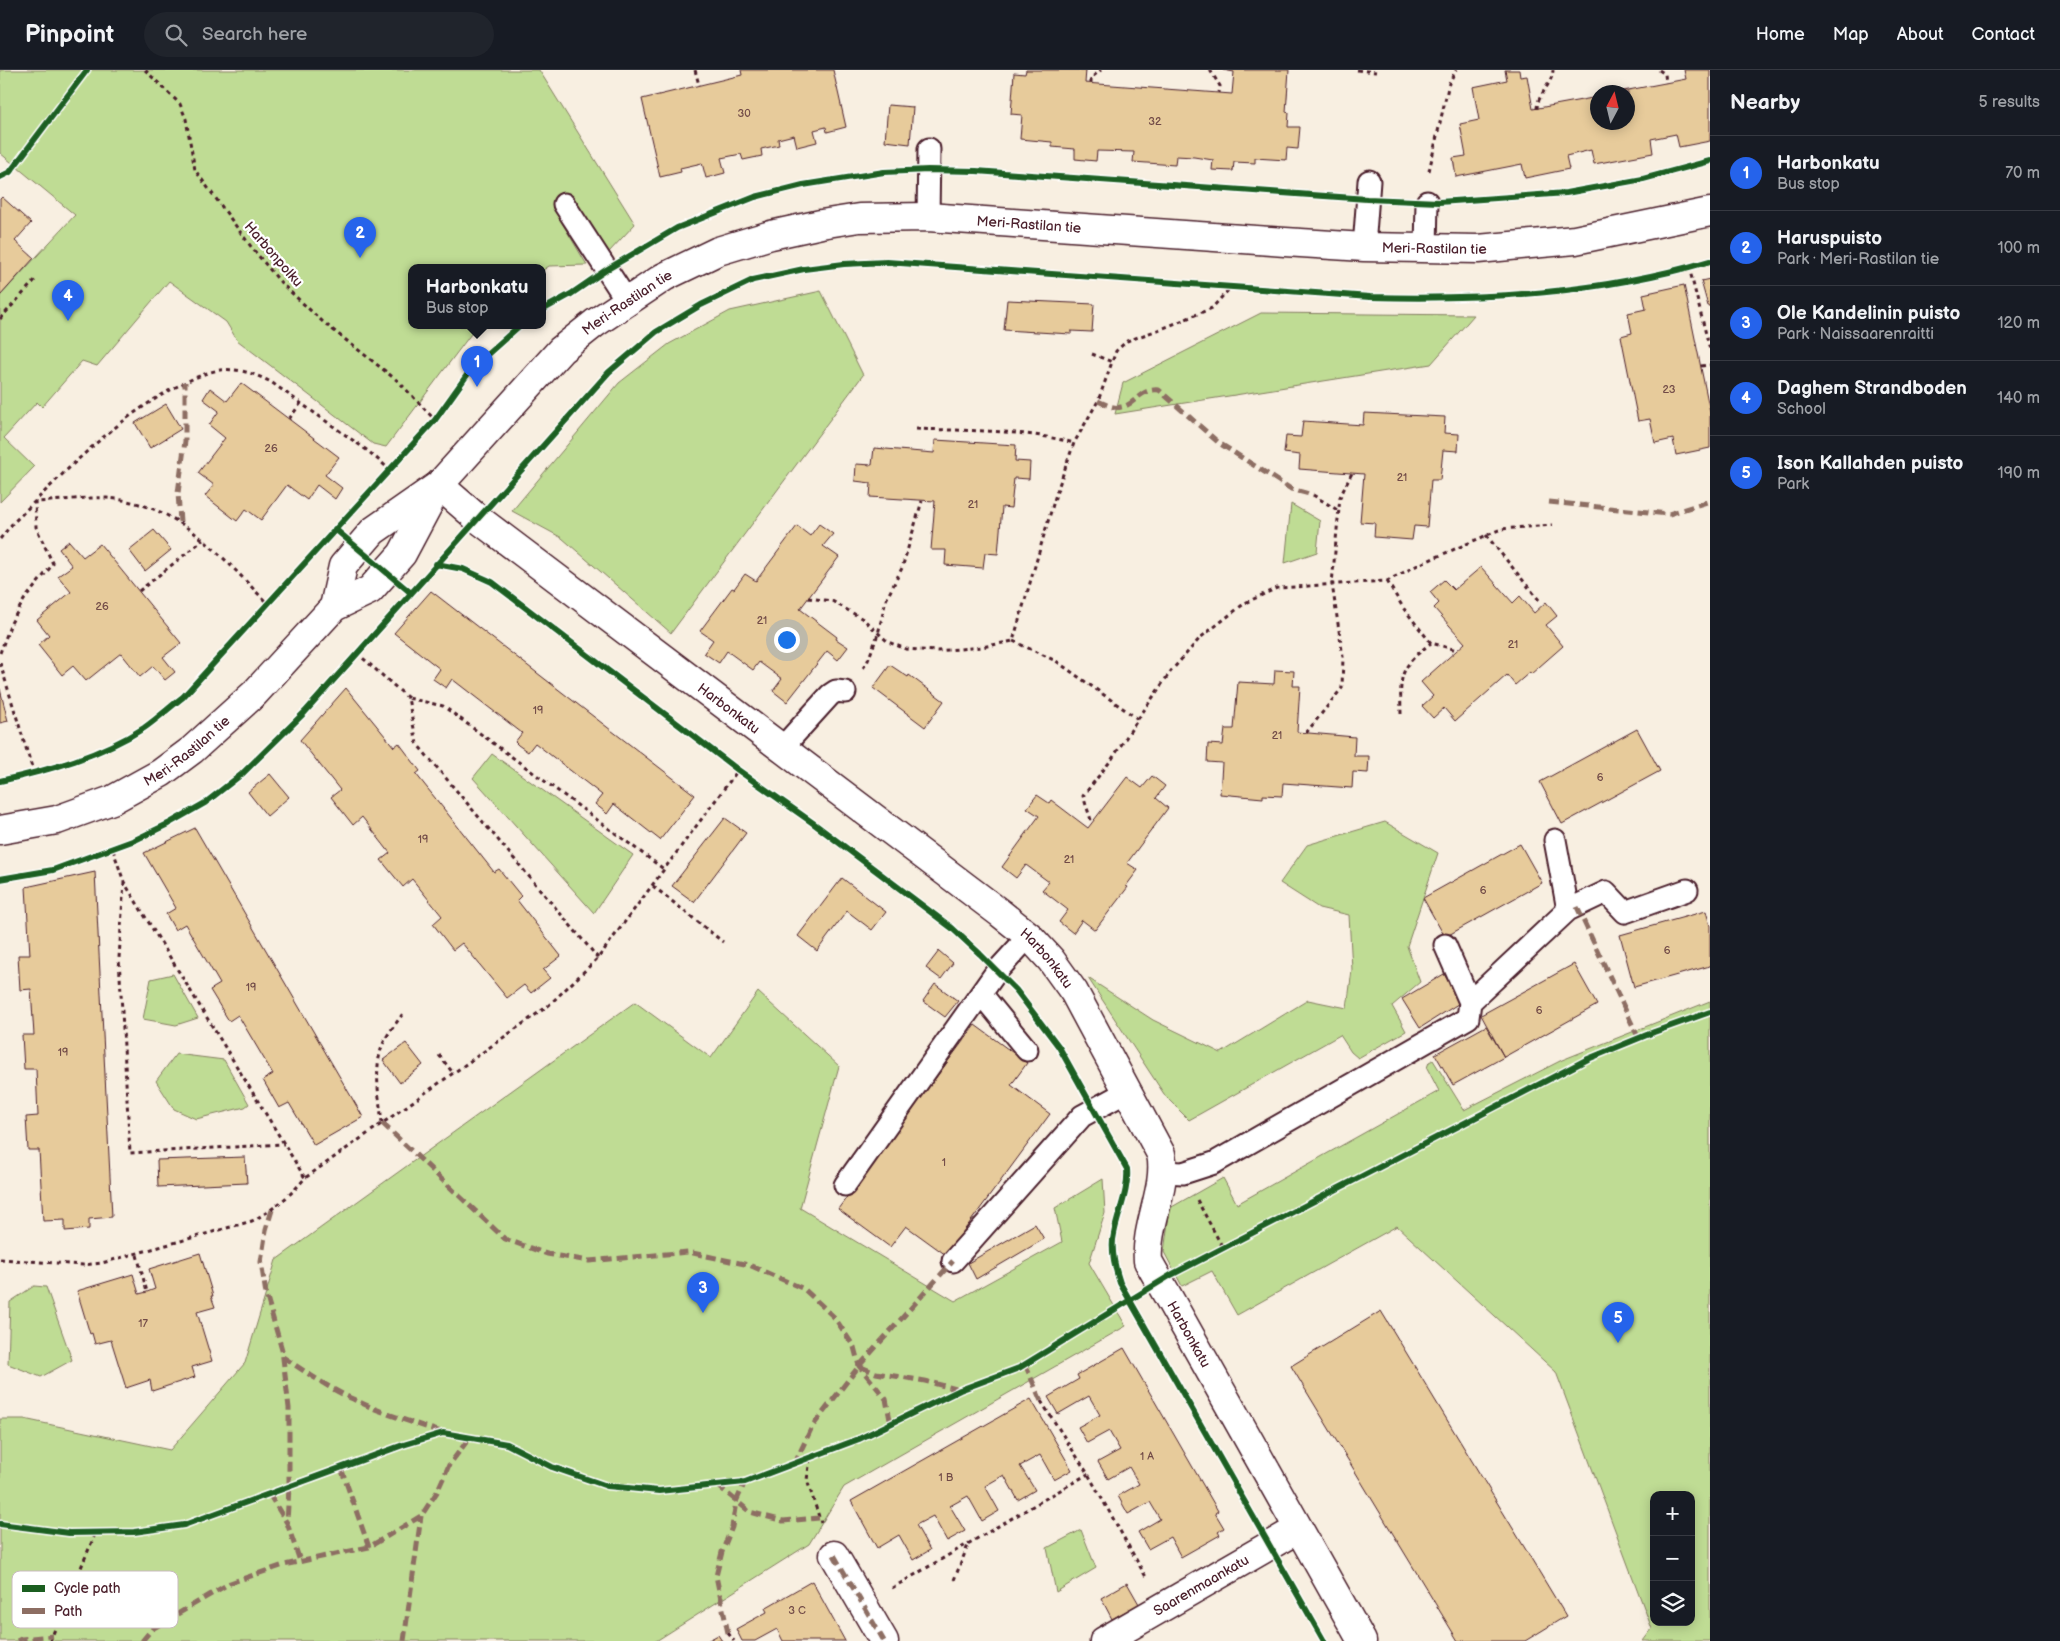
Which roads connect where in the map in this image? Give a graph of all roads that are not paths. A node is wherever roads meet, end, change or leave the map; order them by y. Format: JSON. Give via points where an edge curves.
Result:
{"nodes":[{"id":1,"x":929,"y":149,"type":"dead end"},
{"id":2,"x":1369,"y":181,"type":"dead end"},
{"id":3,"x":1427,"y":202,"type":"road end"},
{"id":4,"x":564,"y":204,"type":"dead end"},
{"id":5,"x":1710,"y":212,"type":"edge"},
{"id":6,"x":928,"y":217,"type":"junction"},
{"id":7,"x":1364,"y":247,"type":"junction"},
{"id":8,"x":1426,"y":248,"type":"junction"},
{"id":9,"x":627,"y":301,"type":"junction"},
{"id":10,"x":439,"y":485,"type":"junction"},
{"id":11,"x":334,"y":607,"type":"junction"},
{"id":12,"x":845,"y":692,"type":"road end"},
{"id":13,"x":782,"y":748,"type":"junction"},
{"id":14,"x":0,"y":830,"type":"edge"},
{"id":15,"x":1555,"y":840,"type":"dead end"},
{"id":16,"x":1687,"y":890,"type":"dead end"},
{"id":17,"x":1568,"y":910,"type":"junction"},
{"id":18,"x":1029,"y":936,"type":"junction"},
{"id":19,"x":1444,"y":945,"type":"dead end"},
{"id":20,"x":982,"y":995,"type":"junction"},
{"id":21,"x":1470,"y":1002,"type":"junction"},
{"id":22,"x":1027,"y":1050,"type":"dead end"},
{"id":23,"x":1128,"y":1091,"type":"junction"},
{"id":24,"x":1173,"y":1172,"type":"junction"},
{"id":25,"x":845,"y":1184,"type":"dead end"},
{"id":26,"x":953,"y":1261,"type":"dead end"},
{"id":27,"x":1298,"y":1528,"type":"junction"},
{"id":28,"x":834,"y":1555,"type":"road end"},
{"id":29,"x":884,"y":1641,"type":"edge"},
{"id":30,"x":1104,"y":1641,"type":"edge"},
{"id":31,"x":1362,"y":1641,"type":"edge"}],
"edges":[{"from":1,"to":6,"type":"lane"},
{"from":2,"to":7,"type":"lane"},
{"from":3,"to":8,"type":"lane"},
{"from":4,"to":9,"type":"lane"},
{"from":5,"to":8,"type":"street","name":"Meri-Rastilan tie","via":[[1575,240],[1478,249]]},
{"from":6,"to":7,"type":"street","name":"Meri-Rastilan tie"},
{"from":6,"to":9,"type":"street","name":"Meri-Rastilan tie","via":[[859,218],[771,235],[718,252],[664,277]]},
{"from":7,"to":8,"type":"street","name":"Meri-Rastilan tie"},
{"from":9,"to":10,"type":"street","name":"Meri-Rastilan tie","via":[[561,350]]},
{"from":10,"to":11,"type":"street","name":"Meri-Rastilan tie","via":[[402,554],[370,590]]},
{"from":10,"to":11,"type":"street","name":"Meri-Rastilan tie","via":[[373,531],[343,566]]},
{"from":10,"to":13,"type":"street","name":"Harbonkatu","via":[[476,518]]},
{"from":11,"to":14,"type":"street","name":"Meri-Rastilan tie","via":[[226,721],[161,773],[112,800],[57,820]]},
{"from":12,"to":13,"type":"lane","via":[[836,691],[830,695]]},
{"from":13,"to":18,"type":"street","name":"Harbonkatu"},
{"from":15,"to":17,"type":"lane"},
{"from":16,"to":17,"type":"lane","via":[[1626,912],[1606,892]]},
{"from":17,"to":21,"type":"lane"},
{"from":18,"to":20,"type":"lane"},
{"from":18,"to":23,"type":"street","name":"Harbonkatu","via":[[1074,992]]},
{"from":19,"to":21,"type":"lane"},
{"from":20,"to":22,"type":"lane"},
{"from":20,"to":25,"type":"lane"},
{"from":21,"to":24,"type":"lane","via":[[1468,1018],[1214,1163]]},
{"from":23,"to":24,"type":"street","name":"Harbonkatu","via":[[1160,1154]]},
{"from":23,"to":26,"type":"lane","via":[[1082,1116]]},
{"from":24,"to":27,"type":"street","name":"Harbonkatu","via":[[1149,1235],[1148,1261]]},
{"from":27,"to":30,"type":"street","name":"Saarenmaankatu"},
{"from":27,"to":31,"type":"street","name":"Harbonkatu"},
{"from":28,"to":29,"type":"street"}]}
